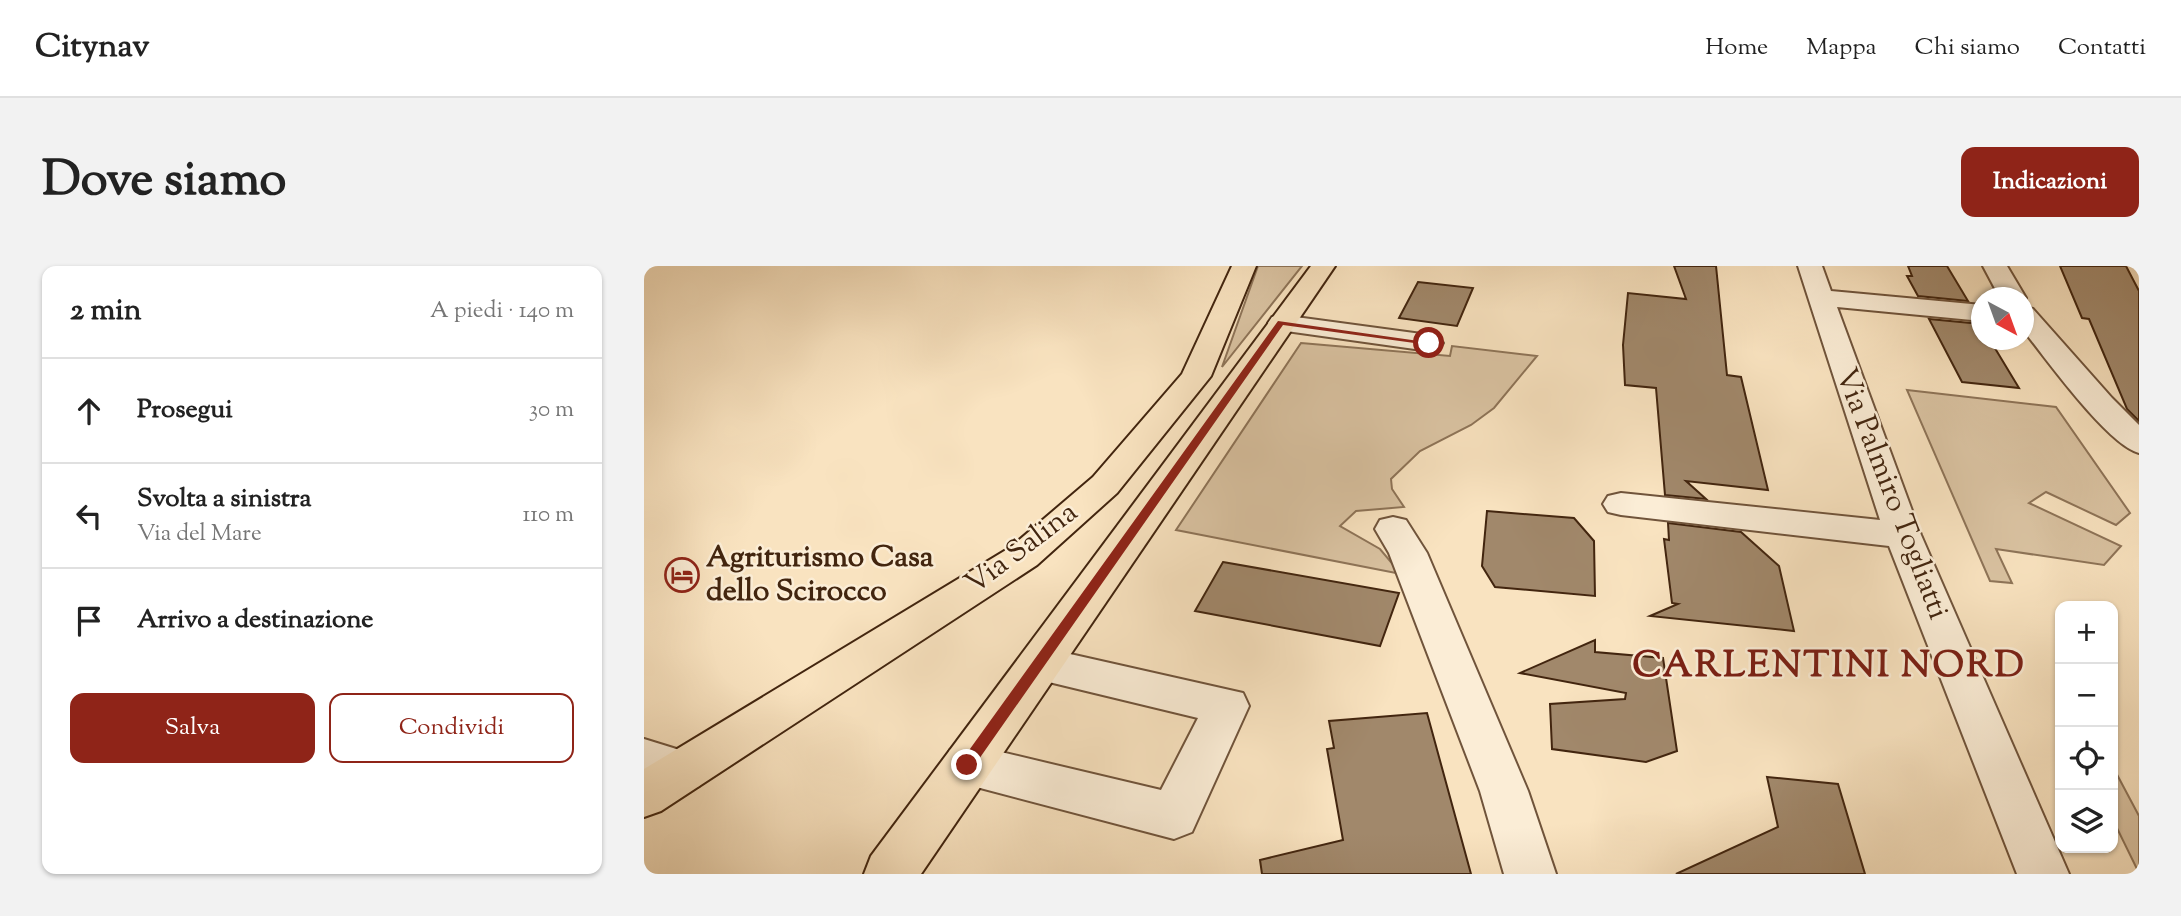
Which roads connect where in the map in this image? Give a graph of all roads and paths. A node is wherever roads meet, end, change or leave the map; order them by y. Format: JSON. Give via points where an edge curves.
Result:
{"nodes":[{"id":1,"x":1244,"y":266,"type":"edge"},
{"id":2,"x":1323,"y":266,"type":"edge"},
{"id":3,"x":1994,"y":266,"type":"edge"},
{"id":4,"x":1815,"y":282,"type":"edge"},
{"id":5,"x":2006,"y":287,"type":"edge"},
{"id":6,"x":1971,"y":311,"type":"edge"},
{"id":7,"x":1281,"y":323,"type":"junction"},
{"id":8,"x":2034,"y":327,"type":"edge"},
{"id":9,"x":1429,"y":343,"type":"dead end"},
{"id":10,"x":2139,"y":443,"type":"edge"},
{"id":11,"x":1621,"y":504,"type":"dead end"},
{"id":12,"x":1393,"y":529,"type":"dead end"},
{"id":13,"x":1903,"y":535,"type":"junction"},
{"id":14,"x":1039,"y":664,"type":"junction"},
{"id":15,"x":967,"y":765,"type":"junction"},
{"id":16,"x":657,"y":775,"type":"edge"},
{"id":17,"x":890,"y":874,"type":"edge"},
{"id":18,"x":1530,"y":874,"type":"edge"},
{"id":19,"x":2043,"y":874,"type":"edge"}],
"edges":[{"from":1,"to":16,"type":"main road","name":"Via Salina","via":[[1196,376],[1105,485],[1024,556]]},
{"from":2,"to":7,"type":"main road"},
{"from":3,"to":5,"type":"street"},
{"from":4,"to":6,"type":"street"},
{"from":4,"to":13,"type":"street","name":"Via Palmiro Togliatti"},
{"from":7,"to":9,"type":"street"},
{"from":7,"to":14,"type":"main road"},
{"from":8,"to":10,"type":"street"},
{"from":11,"to":13,"type":"street"},
{"from":12,"to":18,"type":"street","via":[[1413,565],[1504,791]]},
{"from":13,"to":19,"type":"street","name":"Via Palmiro Togliatti"},
{"from":14,"to":15,"type":"main road"},
{"from":14,"to":15,"type":"street","via":[[1227,706],[1174,816]]},
{"from":15,"to":17,"type":"main road"}]}
